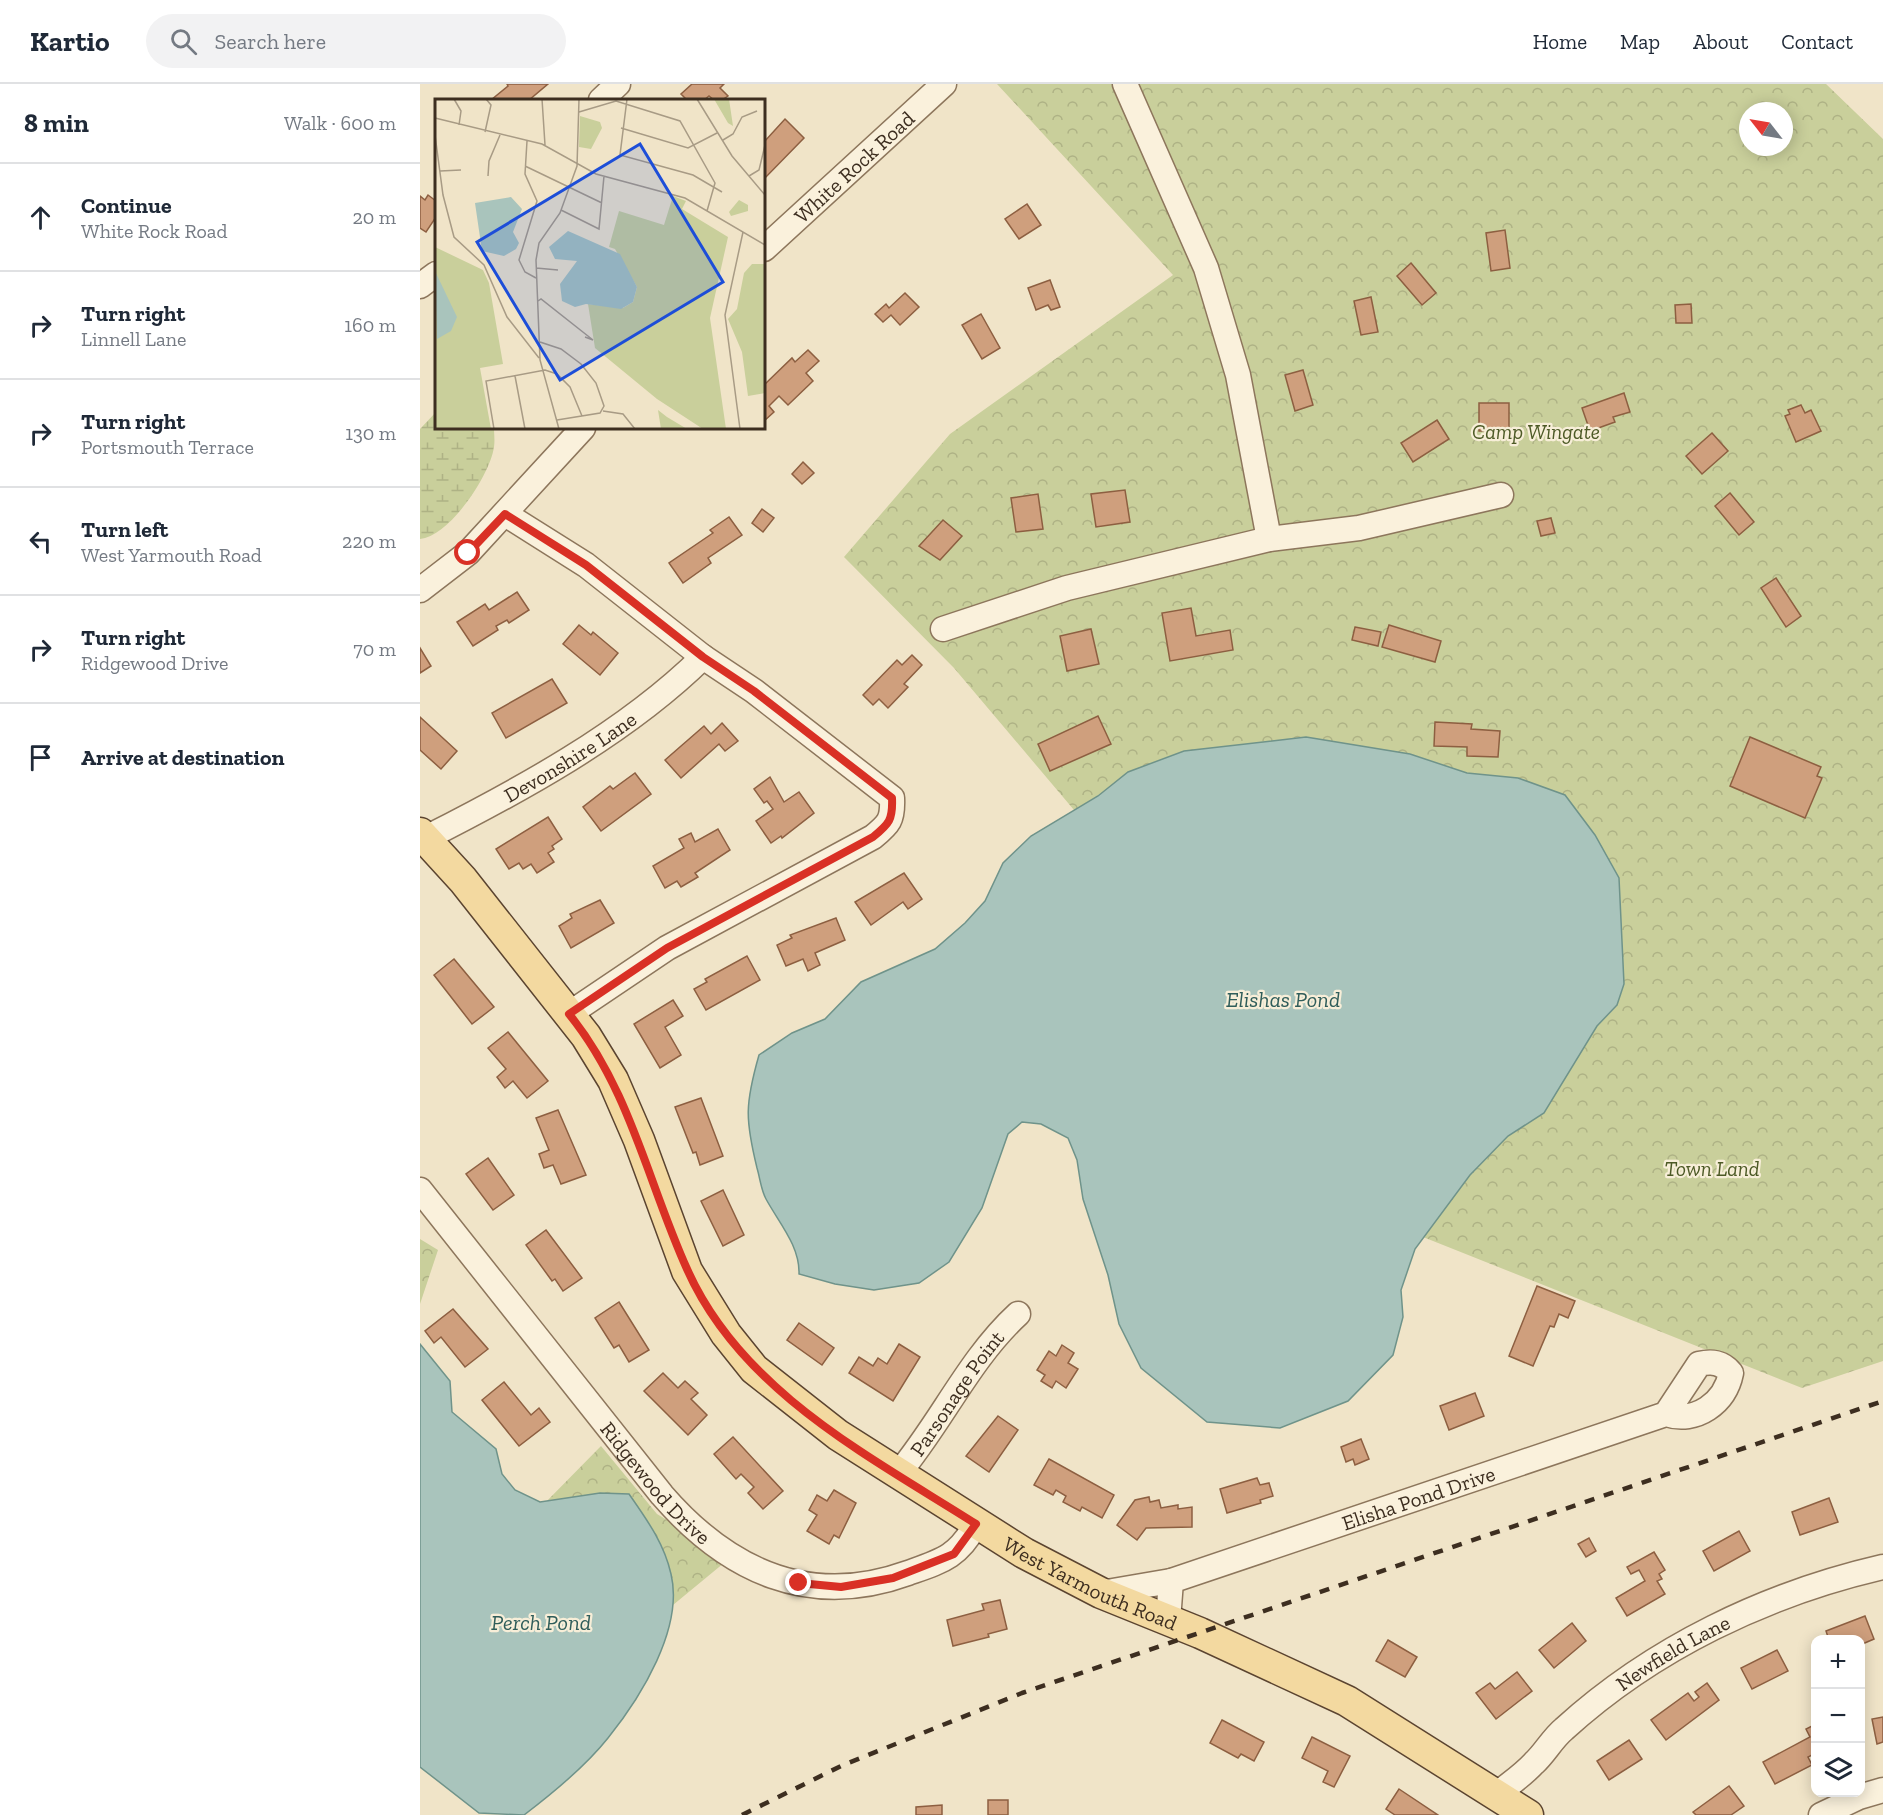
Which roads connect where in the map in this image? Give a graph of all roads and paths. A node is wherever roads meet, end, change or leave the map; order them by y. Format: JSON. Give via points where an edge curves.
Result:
{"nodes":[{"id":1,"x":618,"y":84,"type":"edge"},
{"id":2,"x":944,"y":84,"type":"edge"},
{"id":3,"x":1125,"y":84,"type":"edge"},
{"id":4,"x":602,"y":99,"type":"edge"},
{"id":5,"x":765,"y":248,"type":"edge"},
{"id":6,"x":435,"y":275,"type":"edge"},
{"id":7,"x":420,"y":286,"type":"edge"},
{"id":8,"x":582,"y":429,"type":"edge"},
{"id":9,"x":1501,"y":495,"type":"dead end"},
{"id":10,"x":505,"y":514,"type":"junction"},
{"id":11,"x":1269,"y":539,"type":"junction"},
{"id":12,"x":420,"y":590,"type":"edge"},
{"id":13,"x":943,"y":629,"type":"dead end"},
{"id":14,"x":703,"y":657,"type":"junction"},
{"id":15,"x":421,"y":838,"type":"edge"},
{"id":16,"x":569,"y":1014,"type":"junction"},
{"id":17,"x":420,"y":1190,"type":"edge"},
{"id":18,"x":1018,"y":1314,"type":"dead end"},
{"id":19,"x":1666,"y":1414,"type":"dead end"},
{"id":20,"x":898,"y":1474,"type":"junction"},
{"id":21,"x":976,"y":1524,"type":"junction"},
{"id":22,"x":1883,"y":1567,"type":"edge"},
{"id":23,"x":1171,"y":1581,"type":"junction"},
{"id":24,"x":1101,"y":1593,"type":"junction"},
{"id":25,"x":1168,"y":1620,"type":"junction"},
{"id":26,"x":1883,"y":1790,"type":"edge"},
{"id":27,"x":1496,"y":1796,"type":"junction"},
{"id":28,"x":1528,"y":1815,"type":"edge"},
{"id":29,"x":1821,"y":1815,"type":"edge"}],
"edges":[{"from":1,"to":4,"type":"street"},
{"from":2,"to":5,"type":"street","name":"White Rock Road"},
{"from":3,"to":11,"type":"street","via":[[1206,268],[1238,375]]},
{"from":6,"to":7,"type":"street"},
{"from":8,"to":10,"type":"street"},
{"from":9,"to":11,"type":"street","via":[[1359,528]]},
{"from":10,"to":12,"type":"street","via":[[468,553]]},
{"from":10,"to":14,"type":"street","via":[[586,565]]},
{"from":11,"to":13,"type":"street","via":[[1067,588]]},
{"from":14,"to":15,"type":"street","name":"Devonshire Lane","via":[[654,703],[564,761]]},
{"from":14,"to":16,"type":"street","via":[[754,691],[892,798],[893,814],[873,837],[667,948]]},
{"from":15,"to":16,"type":"main road","name":"West Yarmouth Road","via":[[463,880]]},
{"from":16,"to":20,"type":"main road","name":"West Yarmouth Road","via":[[613,1080],[687,1271],[726,1334],[754,1369],[790,1399]]},
{"from":17,"to":21,"type":"street","name":"Ridgewood Drive","via":[[662,1495],[695,1530],[744,1565],[761,1574],[799,1583],[856,1586],[893,1578],[947,1558],[962,1547]]},
{"from":18,"to":20,"type":"street","name":"Parsonage Point","via":[[992,1341],[929,1436]]},
{"from":19,"to":23,"type":"street","name":"Elisha Pond Drive"},
{"from":20,"to":21,"type":"main road","name":"West Yarmouth Road"},
{"from":21,"to":24,"type":"main road","name":"West Yarmouth Road"},
{"from":22,"to":27,"type":"street","name":"Newfield Lane","via":[[1762,1605],[1661,1657],[1562,1730],[1533,1764]]},
{"from":23,"to":24,"type":"street","name":"Elisha Pond Drive"},
{"from":23,"to":25,"type":"street"},
{"from":24,"to":25,"type":"main road","name":"West Yarmouth Road"},
{"from":25,"to":27,"type":"main road","name":"West Yarmouth Road","via":[[1347,1701]]},
{"from":26,"to":29,"type":"street"},
{"from":27,"to":28,"type":"main road","name":"West Yarmouth Road"}]}
